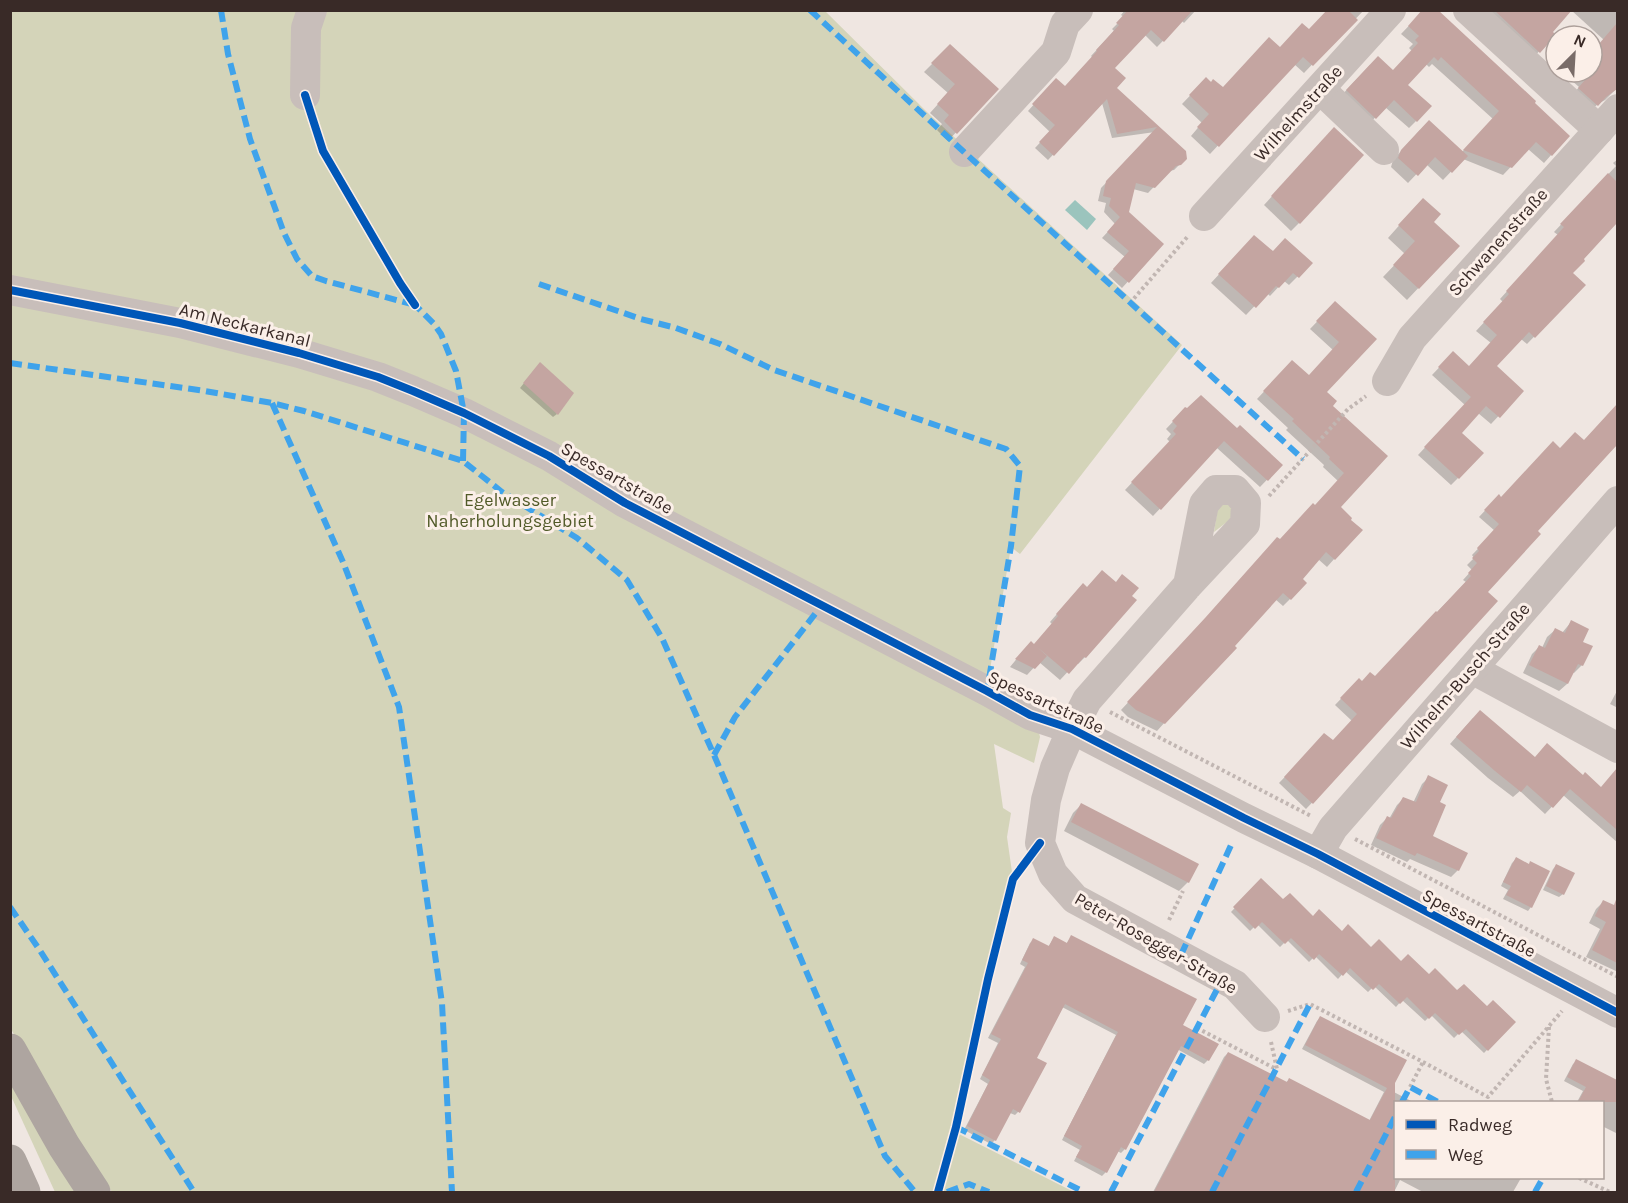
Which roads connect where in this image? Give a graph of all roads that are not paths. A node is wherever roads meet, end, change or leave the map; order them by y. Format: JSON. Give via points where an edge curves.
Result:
{"nodes":[{"id":1,"x":312,"y":10,"type":"edge"},
{"id":2,"x":1391,"y":10,"type":"edge"},
{"id":3,"x":1468,"y":10,"type":"edge"},
{"id":4,"x":1071,"y":17,"type":"edge"},
{"id":5,"x":1320,"y":89,"type":"junction"},
{"id":6,"x":305,"y":94,"type":"dead end"},
{"id":7,"x":1608,"y":119,"type":"edge"},
{"id":8,"x":1384,"y":150,"type":"dead end"},
{"id":9,"x":964,"y":152,"type":"dead end"},
{"id":10,"x":1204,"y":216,"type":"dead end"},
{"id":11,"x":10,"y":290,"type":"edge"},
{"id":12,"x":1387,"y":381,"type":"road end"},
{"id":13,"x":464,"y":413,"type":"joint"},
{"id":14,"x":1617,"y":501,"type":"edge"},
{"id":15,"x":1188,"y":585,"type":"junction"},
{"id":16,"x":1472,"y":669,"type":"junction"},
{"id":17,"x":1072,"y":729,"type":"junction"},
{"id":18,"x":1617,"y":748,"type":"edge"},
{"id":19,"x":1318,"y":854,"type":"junction"},
{"id":20,"x":1617,"y":1013,"type":"edge"},
{"id":21,"x":1265,"y":1017,"type":"dead end"},
{"id":22,"x":10,"y":1050,"type":"edge"},
{"id":23,"x":10,"y":1161,"type":"edge"},
{"id":24,"x":24,"y":1192,"type":"edge"},
{"id":25,"x":94,"y":1192,"type":"edge"}],
"edges":[{"from":1,"to":6,"type":"street","via":[[306,28]]},
{"from":2,"to":5,"type":"street","name":"Wilhelmstraße"},
{"from":3,"to":7,"type":"street"},
{"from":4,"to":9,"type":"street","via":[[1056,52]]},
{"from":5,"to":8,"type":"street"},
{"from":5,"to":10,"type":"street","name":"Wilhelmstraße"},
{"from":7,"to":12,"type":"street","name":"Schwanenstraße","via":[[1412,338]]},
{"from":11,"to":13,"type":"street","name":"Am Neckarkanal","via":[[180,323],[299,353],[378,377]]},
{"from":13,"to":17,"type":"street","name":"Spessartstraße","via":[[549,456],[626,503],[1030,715]]},
{"from":14,"to":16,"type":"street","name":"Wilhelm-Busch-Straße"},
{"from":15,"to":15,"type":"street","name":"Peter-Rosegger-Straße","via":[[1245,524],[1246,503],[1235,490],[1216,490],[1204,504]]},
{"from":15,"to":17,"type":"street","name":"Peter-Rosegger-Straße","via":[[1087,700]]},
{"from":16,"to":18,"type":"street"},
{"from":16,"to":19,"type":"street","name":"Wilhelm-Busch-Straße","via":[[1333,828]]},
{"from":17,"to":19,"type":"street","name":"Spessartstraße"},
{"from":17,"to":21,"type":"street","name":"Peter-Rosegger-Straße","via":[[1049,789],[1040,843],[1053,874],[1075,899],[1235,985]]},
{"from":19,"to":20,"type":"street","name":"Spessartstraße"},
{"from":22,"to":25,"type":"highway"},
{"from":23,"to":24,"type":"highway"}]}
